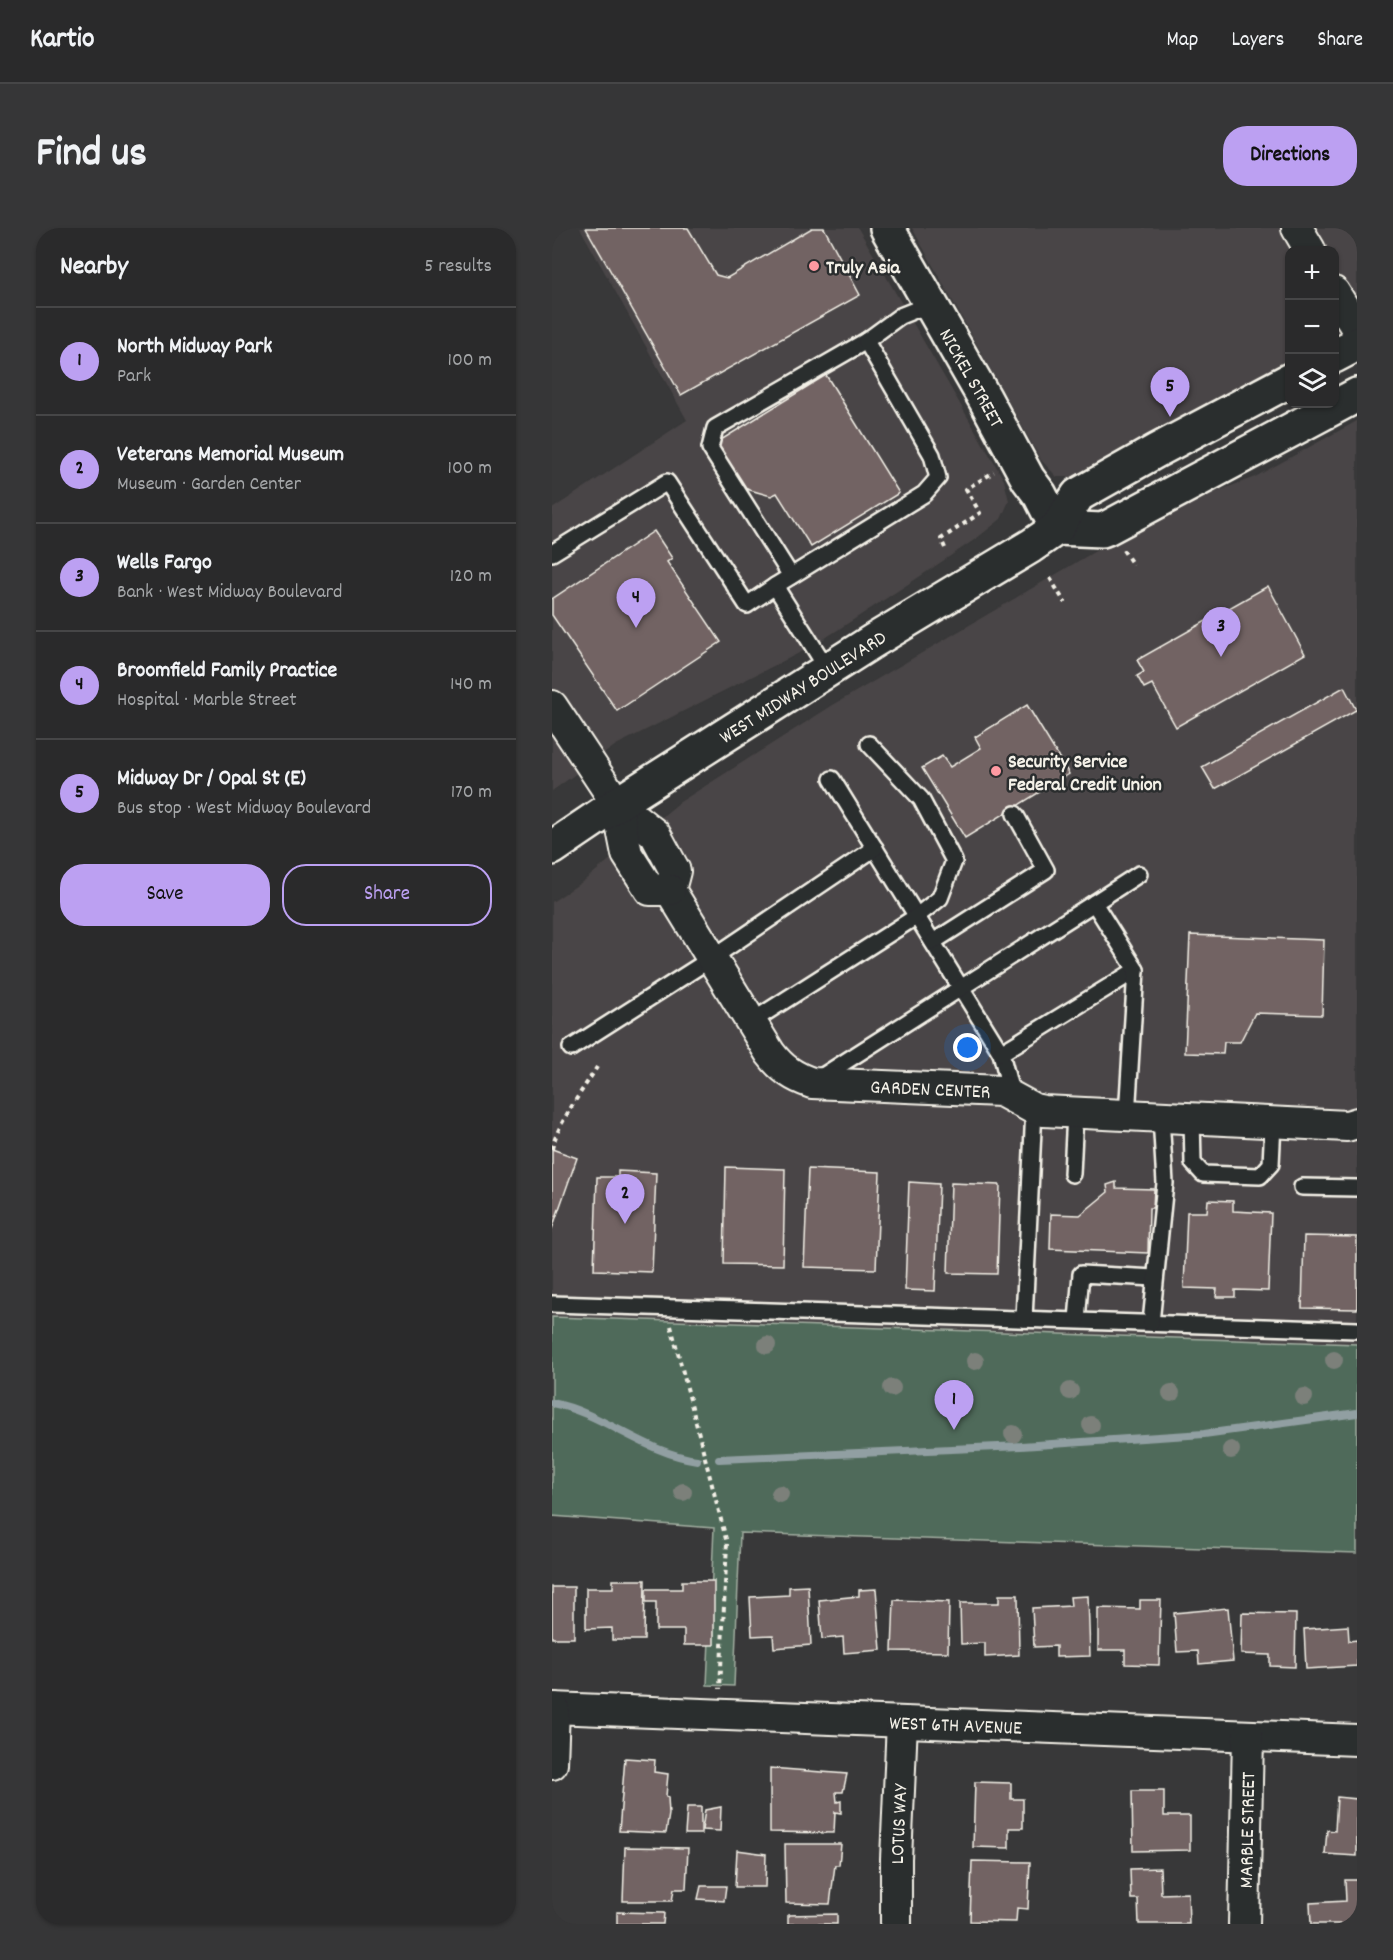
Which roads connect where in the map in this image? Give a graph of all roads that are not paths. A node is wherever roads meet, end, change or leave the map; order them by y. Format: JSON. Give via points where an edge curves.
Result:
{"nodes":[{"id":1,"x":887,"y":228,"type":"edge"},
{"id":2,"x":1297,"y":228,"type":"edge"},
{"id":3,"x":1308,"y":246,"type":"edge"},
{"id":4,"x":1339,"y":299,"type":"edge"},
{"id":5,"x":930,"y":304,"type":"junction"},
{"id":6,"x":1357,"y":329,"type":"edge"},
{"id":7,"x":866,"y":341,"type":"junction"},
{"id":8,"x":1357,"y":344,"type":"edge"},
{"id":9,"x":1339,"y":354,"type":"edge"},
{"id":10,"x":1285,"y":383,"type":"edge"},
{"id":11,"x":1357,"y":395,"type":"edge"},
{"id":12,"x":1056,"y":528,"type":"junction"},
{"id":13,"x":552,"y":553,"type":"edge"},
{"id":14,"x":791,"y":576,"type":"junction"},
{"id":15,"x":775,"y":586,"type":"junction"},
{"id":16,"x":828,"y":670,"type":"junction"},
{"id":17,"x":552,"y":706,"type":"edge"},
{"id":18,"x":869,"y":744,"type":"dead end"},
{"id":19,"x":832,"y":779,"type":"dead end"},
{"id":20,"x":617,"y":804,"type":"junction"},
{"id":21,"x":1015,"y":814,"type":"dead end"},
{"id":22,"x":552,"y":848,"type":"edge"},
{"id":23,"x":875,"y":848,"type":"junction"},
{"id":24,"x":1139,"y":874,"type":"dead end"},
{"id":25,"x":1094,"y":903,"type":"junction"},
{"id":26,"x":917,"y":916,"type":"junction"},
{"id":27,"x":933,"y":942,"type":"junction"},
{"id":28,"x":712,"y":958,"type":"junction"},
{"id":29,"x":1136,"y":970,"type":"junction"},
{"id":30,"x":962,"y":988,"type":"junction"},
{"id":31,"x":751,"y":1022,"type":"junction"},
{"id":32,"x":572,"y":1048,"type":"dead end"},
{"id":33,"x":1001,"y":1053,"type":"junction"},
{"id":34,"x":812,"y":1083,"type":"junction"},
{"id":35,"x":1023,"y":1102,"type":"junction"},
{"id":36,"x":1076,"y":1113,"type":"junction"},
{"id":37,"x":1128,"y":1116,"type":"junction"},
{"id":38,"x":1161,"y":1117,"type":"junction"},
{"id":39,"x":1192,"y":1118,"type":"junction"},
{"id":40,"x":1273,"y":1122,"type":"junction"},
{"id":41,"x":1357,"y":1123,"type":"edge"},
{"id":42,"x":1072,"y":1174,"type":"dead end"},
{"id":43,"x":1302,"y":1187,"type":"dead end"},
{"id":44,"x":1357,"y":1188,"type":"edge"},
{"id":45,"x":1155,"y":1278,"type":"junction"},
{"id":46,"x":552,"y":1304,"type":"edge"},
{"id":47,"x":1024,"y":1319,"type":"junction"},
{"id":48,"x":1077,"y":1320,"type":"junction"},
{"id":49,"x":1151,"y":1323,"type":"junction"},
{"id":50,"x":1357,"y":1329,"type":"edge"},
{"id":51,"x":553,"y":1708,"type":"edge"},
{"id":52,"x":902,"y":1722,"type":"junction"},
{"id":53,"x":1248,"y":1736,"type":"junction"},
{"id":54,"x":1357,"y":1740,"type":"edge"},
{"id":55,"x":552,"y":1764,"type":"edge"},
{"id":56,"x":896,"y":1924,"type":"edge"},
{"id":57,"x":1244,"y":1924,"type":"edge"}],
"edges":[{"from":1,"to":5,"type":"main road","name":"NICKEL STREET"},
{"from":2,"to":3,"type":"street"},
{"from":4,"to":6,"type":"street"},
{"from":5,"to":7,"type":"lane","via":[[900,316]]},
{"from":5,"to":12,"type":"main road","name":"NICKEL STREET"},
{"from":7,"to":14,"type":"lane","via":[[932,455],[938,478],[924,494]]},
{"from":7,"to":14,"type":"lane","via":[[715,428],[710,448]]},
{"from":8,"to":9,"type":"main road"},
{"from":10,"to":12,"type":"main road","name":"WEST MIDWAY BOULEVARD","via":[[1078,495]]},
{"from":11,"to":12,"type":"main road","via":[[1107,528]]},
{"from":12,"to":16,"type":"main road","name":"WEST MIDWAY BOULEVARD"},
{"from":13,"to":15,"type":"lane","via":[[667,482],[747,605]]},
{"from":14,"to":15,"type":"lane"},
{"from":15,"to":16,"type":"lane"},
{"from":16,"to":20,"type":"main road","name":"WEST MIDWAY BOULEVARD"},
{"from":17,"to":20,"type":"street"},
{"from":18,"to":26,"type":"lane","via":[[921,799],[954,861],[940,898]]},
{"from":19,"to":23,"type":"lane"},
{"from":20,"to":22,"type":"main road","name":"WEST MIDWAY BOULEVARD"},
{"from":20,"to":28,"type":"street","name":"GARDEN CENTER","via":[[655,834],[675,872],[670,890]]},
{"from":21,"to":27,"type":"lane","via":[[1046,870]]},
{"from":23,"to":26,"type":"lane"},
{"from":23,"to":28,"type":"lane"},
{"from":24,"to":25,"type":"lane"},
{"from":25,"to":29,"type":"lane"},
{"from":25,"to":30,"type":"lane"},
{"from":26,"to":27,"type":"lane"},
{"from":26,"to":31,"type":"lane"},
{"from":27,"to":30,"type":"lane"},
{"from":28,"to":31,"type":"street","name":"GARDEN CENTER"},
{"from":28,"to":32,"type":"lane"},
{"from":29,"to":33,"type":"lane"},
{"from":29,"to":37,"type":"lane"},
{"from":30,"to":33,"type":"lane"},
{"from":30,"to":34,"type":"lane"},
{"from":31,"to":34,"type":"street","name":"GARDEN CENTER","via":[[784,1069]]},
{"from":33,"to":35,"type":"lane"},
{"from":34,"to":35,"type":"street","name":"GARDEN CENTER","via":[[1001,1090]]},
{"from":35,"to":36,"type":"street","name":"GARDEN CENTER","via":[[1044,1112]]},
{"from":35,"to":47,"type":"lane"},
{"from":36,"to":37,"type":"street","name":"GARDEN CENTER"},
{"from":36,"to":42,"type":"lane"},
{"from":37,"to":38,"type":"street","name":"GARDEN CENTER"},
{"from":38,"to":39,"type":"street","name":"GARDEN CENTER"},
{"from":38,"to":45,"type":"lane","via":[[1165,1183]]},
{"from":39,"to":40,"type":"street","name":"GARDEN CENTER"},
{"from":39,"to":40,"type":"lane","via":[[1193,1163],[1203,1174],[1260,1176],[1272,1164]]},
{"from":40,"to":41,"type":"street","name":"GARDEN CENTER","via":[[1347,1126]]},
{"from":43,"to":44,"type":"lane"},
{"from":45,"to":48,"type":"lane","via":[[1081,1274]]},
{"from":45,"to":49,"type":"lane"},
{"from":46,"to":47,"type":"lane"},
{"from":47,"to":48,"type":"lane"},
{"from":48,"to":49,"type":"lane"},
{"from":49,"to":50,"type":"lane"},
{"from":51,"to":52,"type":"street","name":"WEST 6TH AVENUE"},
{"from":51,"to":55,"type":"street"},
{"from":52,"to":53,"type":"street","name":"WEST 6TH AVENUE"},
{"from":52,"to":56,"type":"street","name":"LOTUS WAY"},
{"from":53,"to":54,"type":"street","name":"WEST 6TH AVENUE"},
{"from":53,"to":57,"type":"street","name":"MARBLE STREET"}]}
